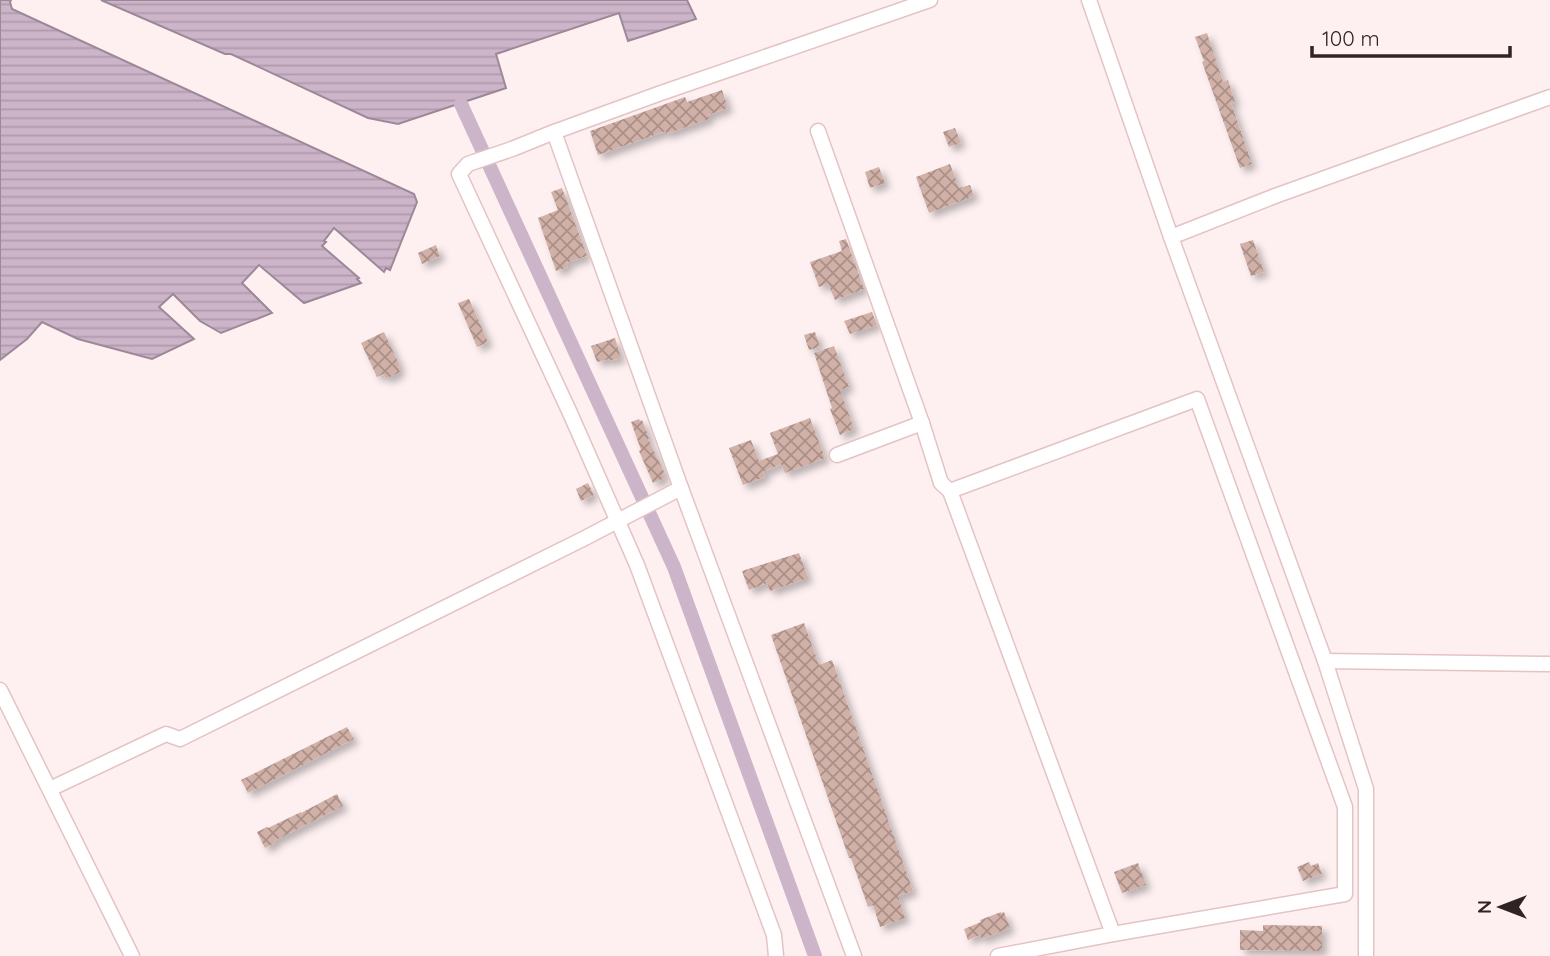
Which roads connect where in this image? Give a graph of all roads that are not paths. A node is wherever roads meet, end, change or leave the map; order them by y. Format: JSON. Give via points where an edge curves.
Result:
{"nodes":[{"id":1,"x":930,"y":0,"type":"edge"},
{"id":2,"x":1089,"y":0,"type":"edge"},
{"id":3,"x":1550,"y":97,"type":"edge"},
{"id":4,"x":818,"y":131,"type":"dead end"},
{"id":5,"x":554,"y":132,"type":"junction"},
{"id":6,"x":1171,"y":237,"type":"junction"},
{"id":7,"x":922,"y":423,"type":"junction"},
{"id":8,"x":837,"y":454,"type":"dead end"},
{"id":9,"x":680,"y":489,"type":"junction"},
{"id":10,"x":950,"y":491,"type":"junction"},
{"id":11,"x":623,"y":518,"type":"junction"},
{"id":12,"x":1325,"y":661,"type":"junction"},
{"id":13,"x":1550,"y":664,"type":"edge"},
{"id":14,"x":0,"y":690,"type":"edge"},
{"id":15,"x":50,"y":789,"type":"junction"},
{"id":16,"x":1113,"y":934,"type":"junction"},
{"id":17,"x":132,"y":956,"type":"edge"},
{"id":18,"x":776,"y":956,"type":"edge"},
{"id":19,"x":854,"y":956,"type":"edge"},
{"id":20,"x":998,"y":956,"type":"edge"},
{"id":21,"x":1366,"y":956,"type":"edge"}],
"edges":[{"from":1,"to":5,"type":"lane"},
{"from":2,"to":6,"type":"lane"},
{"from":3,"to":6,"type":"lane"},
{"from":4,"to":7,"type":"lane"},
{"from":5,"to":9,"type":"lane"},
{"from":5,"to":11,"type":"lane","via":[[468,164],[459,174]]},
{"from":6,"to":12,"type":"lane"},
{"from":7,"to":8,"type":"lane"},
{"from":7,"to":10,"type":"lane","via":[[940,483]]},
{"from":9,"to":11,"type":"lane"},
{"from":9,"to":19,"type":"lane"},
{"from":10,"to":16,"type":"lane"},
{"from":10,"to":16,"type":"lane","via":[[1197,399],[1202,412],[1345,807],[1345,894]]},
{"from":11,"to":15,"type":"lane","via":[[180,739],[166,734]]},
{"from":11,"to":18,"type":"lane","via":[[774,935]]},
{"from":12,"to":13,"type":"lane"},
{"from":12,"to":21,"type":"lane","via":[[1366,789]]},
{"from":14,"to":15,"type":"lane"},
{"from":15,"to":17,"type":"lane"},
{"from":16,"to":20,"type":"lane"}]}
